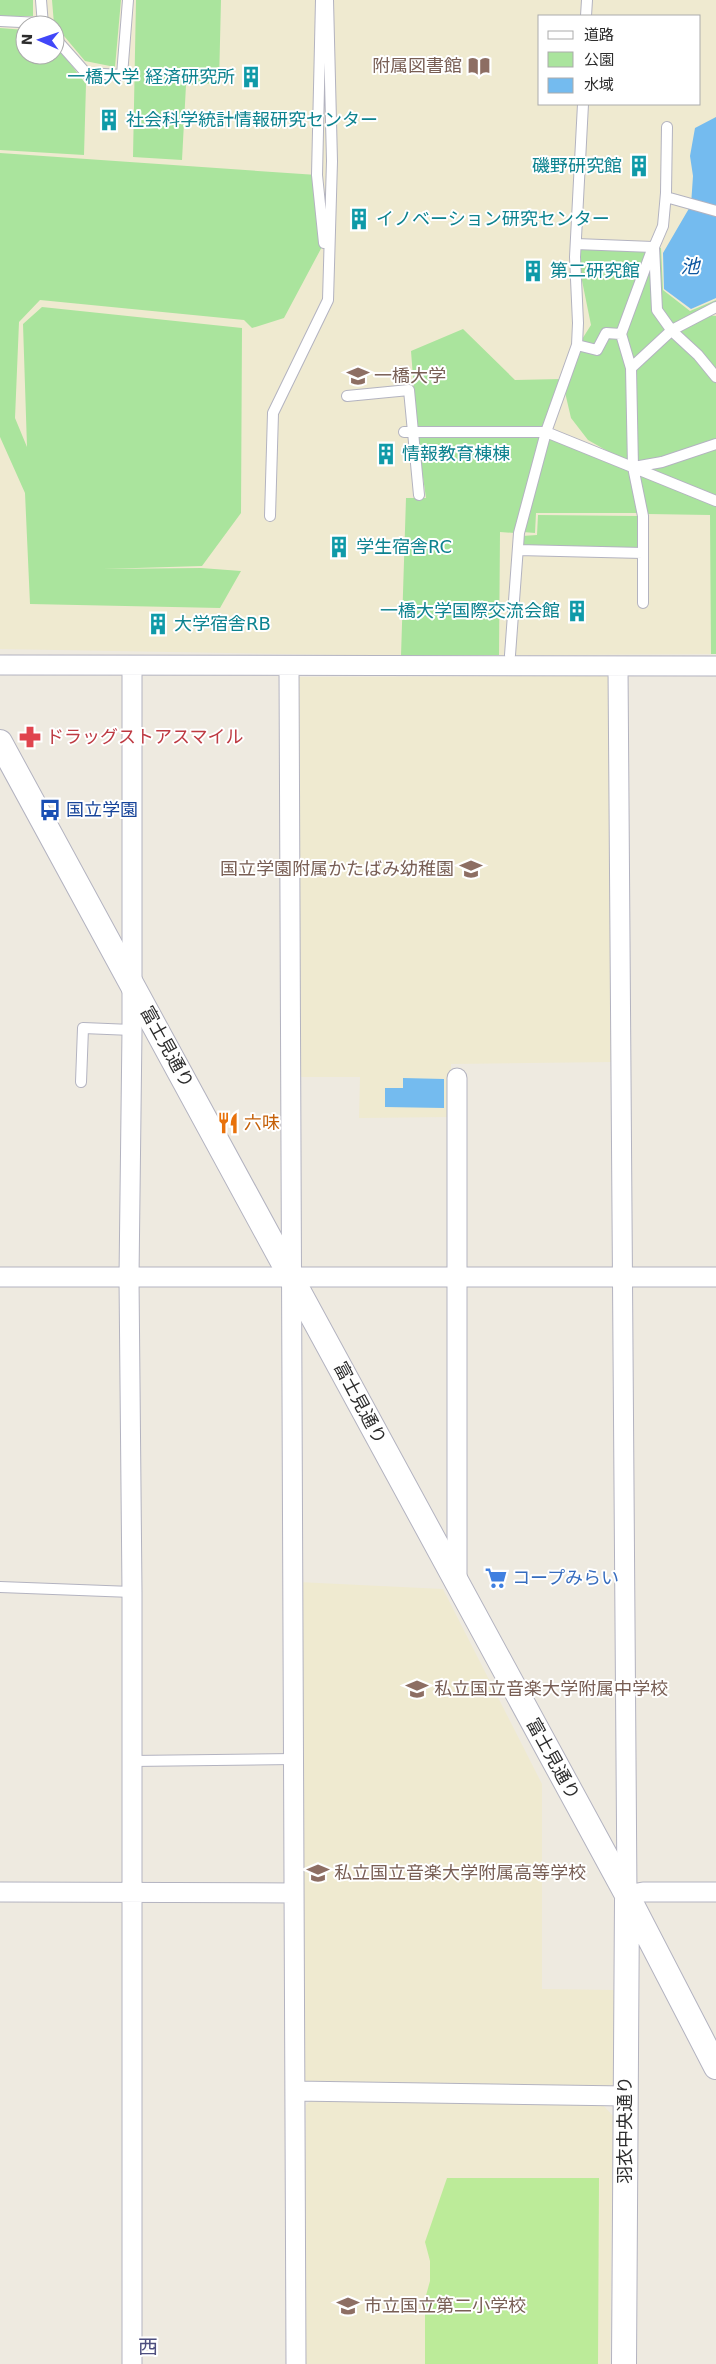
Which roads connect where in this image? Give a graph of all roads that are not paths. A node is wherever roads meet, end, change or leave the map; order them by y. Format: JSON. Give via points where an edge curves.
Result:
{"nodes":[{"id":1,"x":41,"y":0,"type":"edge"},
{"id":2,"x":128,"y":0,"type":"edge"},
{"id":3,"x":321,"y":0,"type":"edge"},
{"id":4,"x":328,"y":0,"type":"edge"},
{"id":5,"x":587,"y":0,"type":"edge"},
{"id":6,"x":42,"y":15,"type":"edge"},
{"id":7,"x":586,"y":15,"type":"edge"},
{"id":8,"x":0,"y":22,"type":"edge"},
{"id":9,"x":15,"y":23,"type":"edge"},
{"id":10,"x":65,"y":49,"type":"edge"},
{"id":11,"x":583,"y":105,"type":"edge"},
{"id":12,"x":667,"y":127,"type":"dead end"},
{"id":13,"x":666,"y":197,"type":"junction"},
{"id":14,"x":716,"y":211,"type":"edge"},
{"id":15,"x":324,"y":243,"type":"dead end"},
{"id":16,"x":576,"y":244,"type":"junction"},
{"id":17,"x":716,"y":307,"type":"edge"},
{"id":18,"x":711,"y":313,"type":"edge"},
{"id":19,"x":672,"y":330,"type":"junction"},
{"id":20,"x":621,"y":334,"type":"junction"},
{"id":21,"x":577,"y":345,"type":"junction"},
{"id":22,"x":631,"y":368,"type":"junction"},
{"id":23,"x":716,"y":377,"type":"edge"},
{"id":24,"x":346,"y":396,"type":"dead end"},
{"id":25,"x":408,"y":432,"type":"junction"},
{"id":26,"x":546,"y":432,"type":"junction"},
{"id":27,"x":716,"y":444,"type":"edge"},
{"id":28,"x":633,"y":467,"type":"junction"},
{"id":29,"x":419,"y":495,"type":"dead end"},
{"id":30,"x":716,"y":501,"type":"edge"},
{"id":31,"x":270,"y":516,"type":"dead end"},
{"id":32,"x":518,"y":550,"type":"junction"},
{"id":33,"x":643,"y":554,"type":"junction"},
{"id":34,"x":643,"y":603,"type":"dead end"},
{"id":35,"x":510,"y":655,"type":"dead end"},
{"id":36,"x":0,"y":666,"type":"edge"},
{"id":37,"x":132,"y":666,"type":"junction"},
{"id":38,"x":289,"y":666,"type":"junction"},
{"id":39,"x":716,"y":666,"type":"edge"},
{"id":40,"x":618,"y":667,"type":"junction"},
{"id":41,"x":0,"y":742,"type":"edge"},
{"id":42,"x":132,"y":984,"type":"junction"},
{"id":43,"x":132,"y":1030,"type":"junction"},
{"id":44,"x":457,"y":1078,"type":"dead end"},
{"id":45,"x":81,"y":1082,"type":"dead end"},
{"id":46,"x":0,"y":1277,"type":"edge"},
{"id":47,"x":623,"y":1277,"type":"junction"},
{"id":48,"x":716,"y":1277,"type":"edge"},
{"id":49,"x":129,"y":1278,"type":"junction"},
{"id":50,"x":293,"y":1278,"type":"junction"},
{"id":51,"x":457,"y":1278,"type":"junction"},
{"id":52,"x":457,"y":1582,"type":"junction"},
{"id":53,"x":0,"y":1587,"type":"edge"},
{"id":54,"x":132,"y":1592,"type":"junction"},
{"id":55,"x":294,"y":1758,"type":"junction"},
{"id":56,"x":132,"y":1761,"type":"junction"},
{"id":57,"x":0,"y":1892,"type":"edge"},
{"id":58,"x":716,"y":1892,"type":"edge"},
{"id":59,"x":132,"y":1893,"type":"junction"},
{"id":60,"x":294,"y":1893,"type":"junction"},
{"id":61,"x":627,"y":1895,"type":"junction"},
{"id":62,"x":716,"y":2066,"type":"edge"},
{"id":63,"x":295,"y":2091,"type":"junction"},
{"id":64,"x":626,"y":2096,"type":"junction"},
{"id":65,"x":132,"y":2364,"type":"edge"},
{"id":66,"x":296,"y":2364,"type":"edge"},
{"id":67,"x":624,"y":2364,"type":"edge"}],
"edges":[{"from":1,"to":6,"type":"lane"},
{"from":2,"to":10,"type":"lane","via":[[122,75],[86,73]]},
{"from":3,"to":15,"type":"lane","via":[[317,175]]},
{"from":4,"to":31,"type":"lane","via":[[332,161],[328,300],[273,413]]},
{"from":5,"to":7,"type":"lane"},
{"from":8,"to":9,"type":"lane"},
{"from":11,"to":16,"type":"lane"},
{"from":12,"to":13,"type":"lane"},
{"from":13,"to":14,"type":"lane"},
{"from":13,"to":19,"type":"lane","via":[[663,226],[654,247],[656,292],[657,310]]},
{"from":16,"to":20,"type":"lane","via":[[653,247]]},
{"from":16,"to":21,"type":"lane"},
{"from":17,"to":18,"type":"lane"},
{"from":18,"to":19,"type":"lane"},
{"from":19,"to":22,"type":"lane"},
{"from":19,"to":23,"type":"lane"},
{"from":20,"to":21,"type":"lane","via":[[606,333],[597,350]]},
{"from":20,"to":22,"type":"lane"},
{"from":21,"to":26,"type":"lane"},
{"from":22,"to":28,"type":"lane"},
{"from":24,"to":25,"type":"lane","via":[[409,390]]},
{"from":25,"to":26,"type":"lane"},
{"from":25,"to":29,"type":"lane"},
{"from":26,"to":28,"type":"lane"},
{"from":26,"to":32,"type":"lane","via":[[519,533]]},
{"from":27,"to":28,"type":"lane","via":[[662,462]]},
{"from":28,"to":30,"type":"lane"},
{"from":28,"to":33,"type":"lane","via":[[643,516]]},
{"from":32,"to":33,"type":"lane"},
{"from":32,"to":35,"type":"lane"},
{"from":33,"to":34,"type":"lane"},
{"from":36,"to":37,"type":"street"},
{"from":37,"to":38,"type":"street"},
{"from":37,"to":42,"type":"street"},
{"from":38,"to":40,"type":"street"},
{"from":38,"to":50,"type":"street"},
{"from":39,"to":40,"type":"street"},
{"from":40,"to":47,"type":"street"},
{"from":41,"to":42,"type":"street","name":"富士見通り"},
{"from":42,"to":43,"type":"street"},
{"from":42,"to":50,"type":"street","name":"富士見通り"},
{"from":43,"to":45,"type":"lane","via":[[83,1028]]},
{"from":43,"to":49,"type":"street"},
{"from":44,"to":51,"type":"street"},
{"from":46,"to":49,"type":"street"},
{"from":47,"to":48,"type":"street"},
{"from":47,"to":51,"type":"street"},
{"from":47,"to":61,"type":"street"},
{"from":49,"to":50,"type":"street"},
{"from":49,"to":54,"type":"street"},
{"from":50,"to":51,"type":"street"},
{"from":50,"to":52,"type":"street","name":"富士見通り"},
{"from":50,"to":55,"type":"street"},
{"from":51,"to":52,"type":"street"},
{"from":52,"to":61,"type":"street","name":"富士見通り"},
{"from":53,"to":54,"type":"lane"},
{"from":54,"to":56,"type":"street"},
{"from":55,"to":56,"type":"lane"},
{"from":55,"to":60,"type":"street"},
{"from":56,"to":59,"type":"street"},
{"from":57,"to":59,"type":"street"},
{"from":58,"to":61,"type":"street"},
{"from":59,"to":60,"type":"street"},
{"from":59,"to":65,"type":"street"},
{"from":60,"to":63,"type":"street"},
{"from":61,"to":62,"type":"street","name":"富士見通り"},
{"from":61,"to":64,"type":"street","name":"羽衣中央通り"},
{"from":63,"to":64,"type":"street"},
{"from":63,"to":66,"type":"street"},
{"from":64,"to":67,"type":"street","name":"羽衣中央通り"}]}
